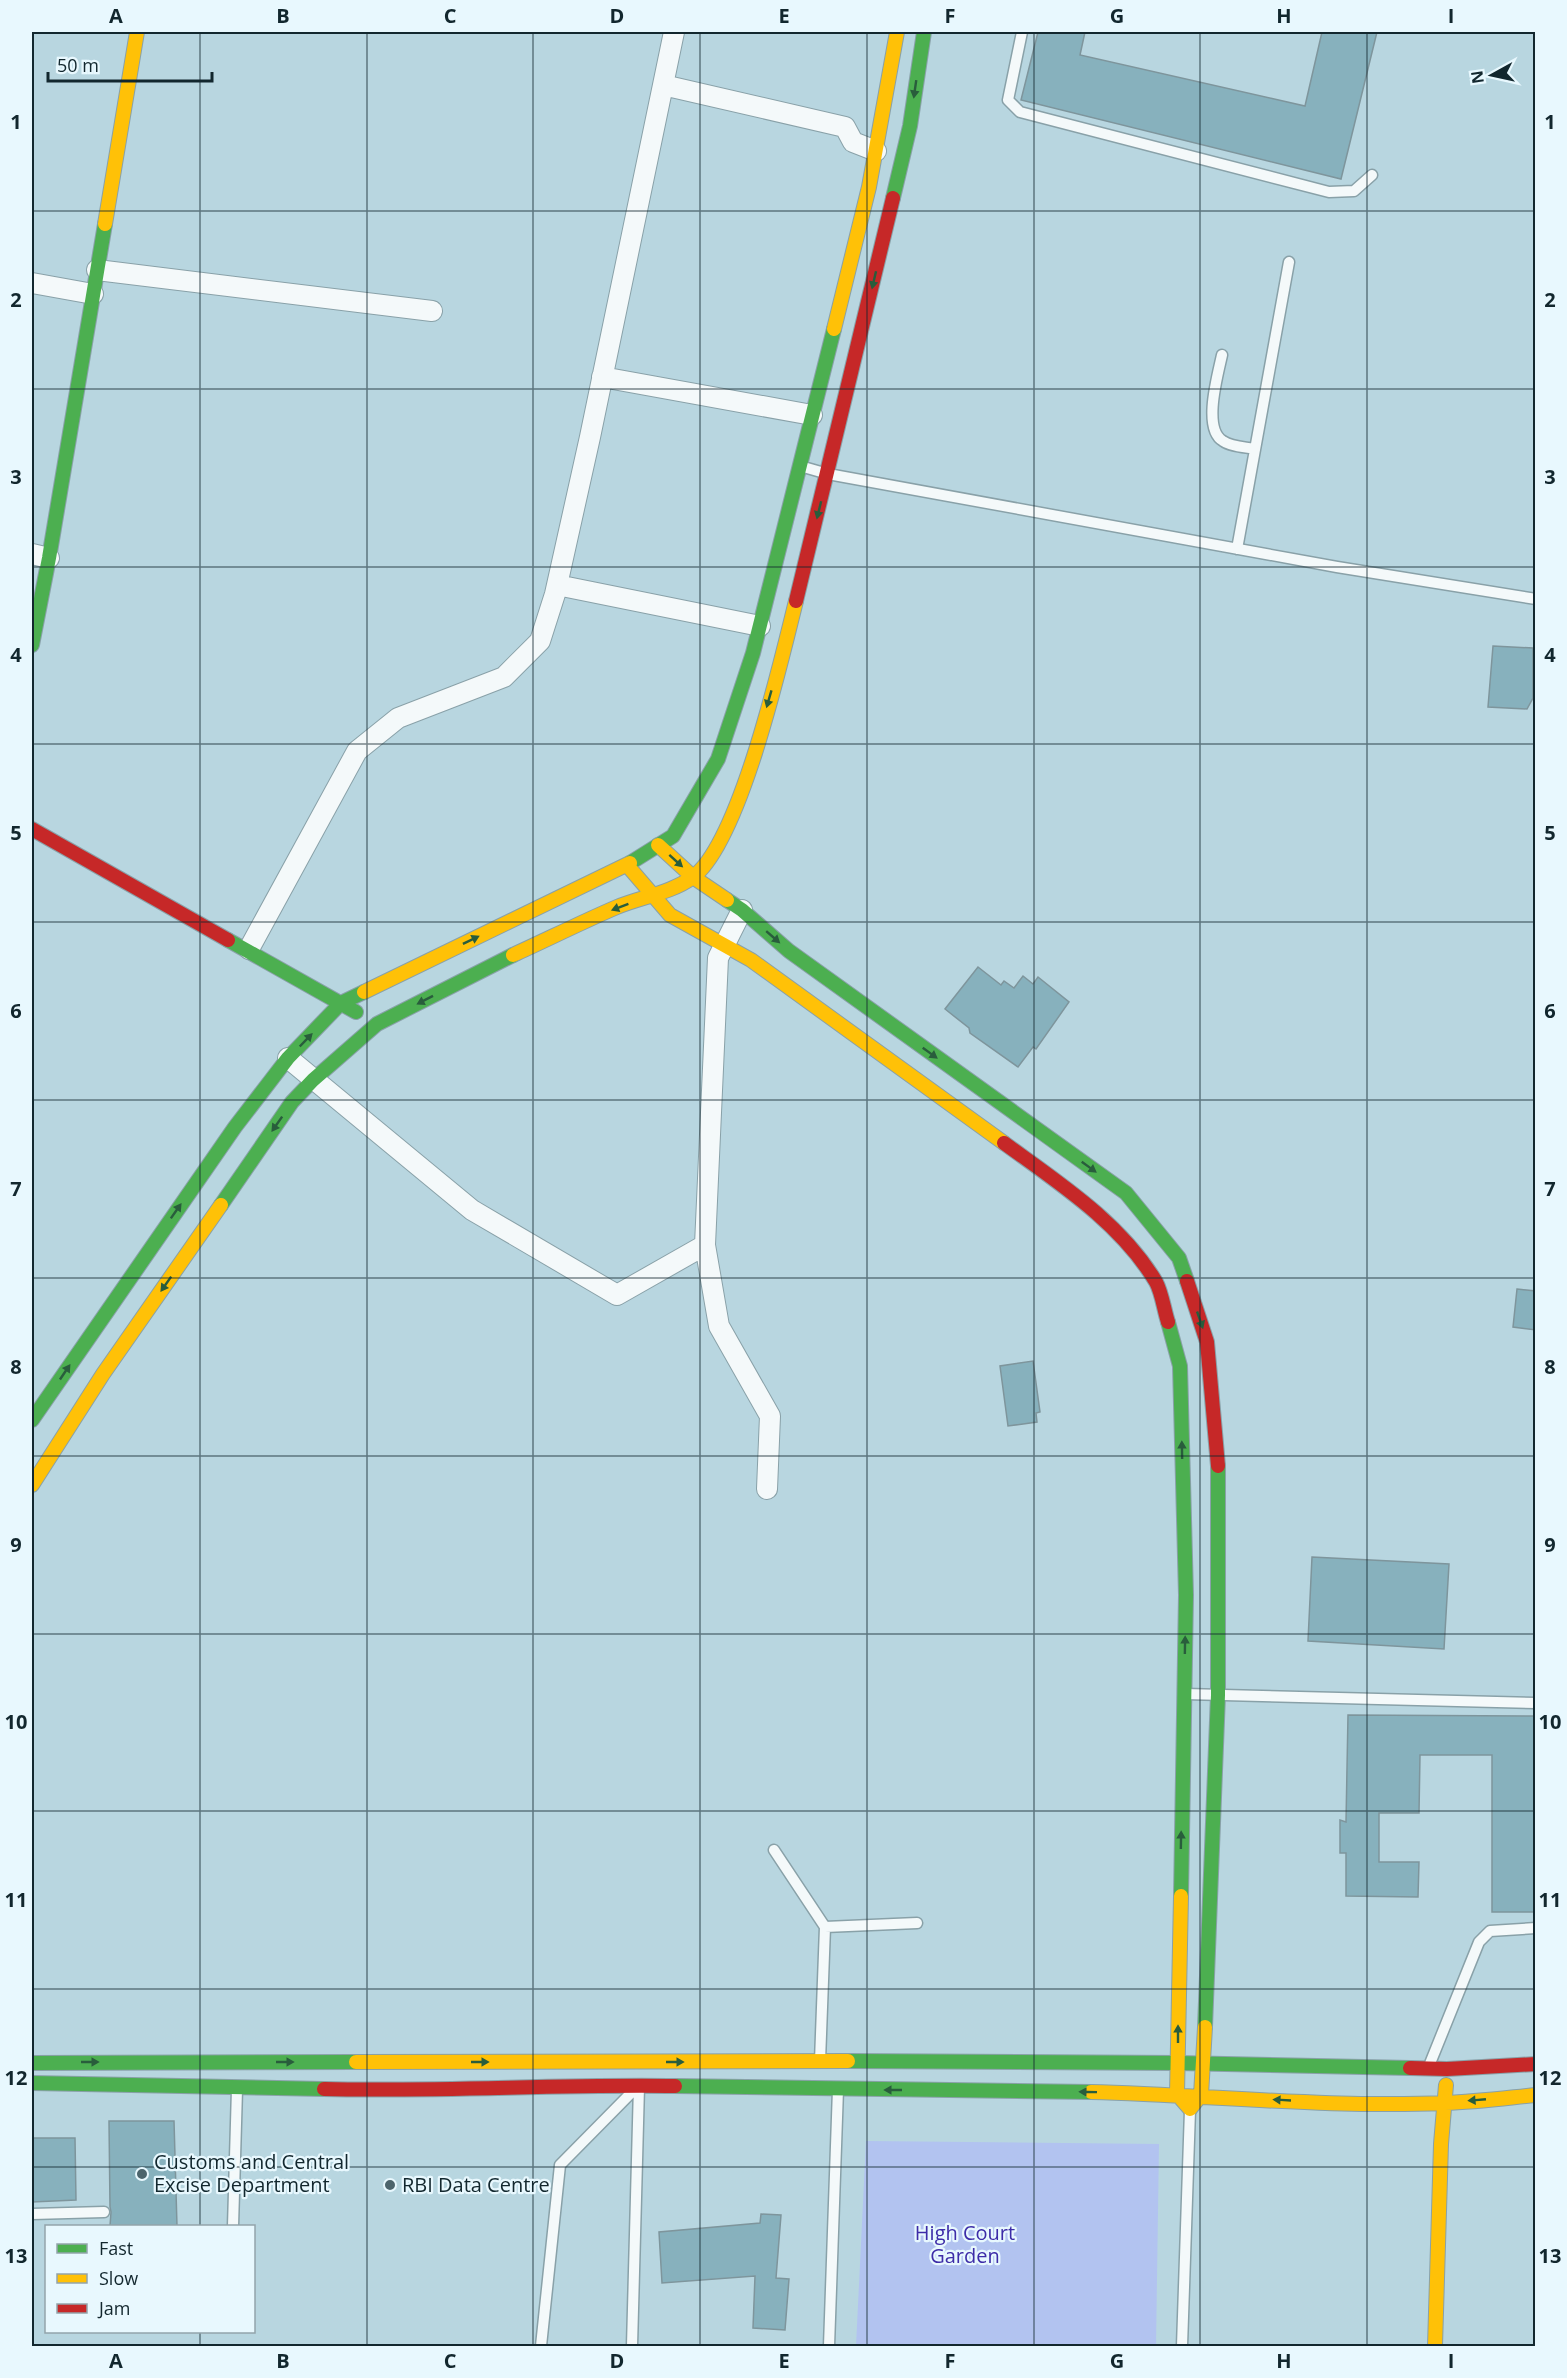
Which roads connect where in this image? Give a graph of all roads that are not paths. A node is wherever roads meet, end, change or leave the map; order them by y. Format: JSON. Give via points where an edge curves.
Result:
{"nodes":[{"id":1,"x":137,"y":32,"type":"edge"},
{"id":2,"x":674,"y":32,"type":"edge"},
{"id":3,"x":897,"y":32,"type":"edge"},
{"id":4,"x":924,"y":32,"type":"edge"},
{"id":5,"x":1022,"y":32,"type":"edge"},
{"id":6,"x":663,"y":85,"type":"junction"},
{"id":7,"x":876,"y":151,"type":"junction"},
{"id":8,"x":1372,"y":175,"type":"dead end"},
{"id":9,"x":1289,"y":262,"type":"dead end"},
{"id":10,"x":97,"y":270,"type":"junction"},
{"id":11,"x":32,"y":283,"type":"edge"},
{"id":12,"x":93,"y":294,"type":"junction"},
{"id":13,"x":432,"y":311,"type":"dead end"},
{"id":14,"x":1221,"y":355,"type":"dead end"},
{"id":15,"x":602,"y":378,"type":"junction"},
{"id":16,"x":812,"y":415,"type":"junction"},
{"id":17,"x":1255,"y":448,"type":"junction"},
{"id":18,"x":800,"y":466,"type":"junction"},
{"id":19,"x":828,"y":474,"type":"junction"},
{"id":20,"x":1237,"y":549,"type":"junction"},
{"id":21,"x":40,"y":556,"type":"edge"},
{"id":22,"x":557,"y":585,"type":"junction"},
{"id":23,"x":1536,"y":599,"type":"edge"},
{"id":24,"x":760,"y":626,"type":"junction"},
{"id":25,"x":32,"y":645,"type":"edge"},
{"id":26,"x":32,"y":829,"type":"edge"},
{"id":27,"x":658,"y":845,"type":"junction"},
{"id":28,"x":627,"y":865,"type":"junction"},
{"id":29,"x":693,"y":877,"type":"junction"},
{"id":30,"x":652,"y":896,"type":"junction"},
{"id":31,"x":742,"y":910,"type":"junction"},
{"id":32,"x":724,"y":944,"type":"junction"},
{"id":33,"x":249,"y":950,"type":"junction"},
{"id":34,"x":342,"y":1003,"type":"junction"},
{"id":35,"x":377,"y":1024,"type":"junction"},
{"id":36,"x":288,"y":1058,"type":"junction"},
{"id":37,"x":313,"y":1080,"type":"junction"},
{"id":38,"x":705,"y":1245,"type":"junction"},
{"id":39,"x":32,"y":1420,"type":"edge"},
{"id":40,"x":32,"y":1485,"type":"edge"},
{"id":41,"x":767,"y":1489,"type":"dead end"},
{"id":42,"x":1184,"y":1694,"type":"junction"},
{"id":43,"x":1218,"y":1695,"type":"junction"},
{"id":44,"x":1536,"y":1703,"type":"edge"},
{"id":45,"x":774,"y":1850,"type":"dead end"},
{"id":46,"x":916,"y":1923,"type":"dead end"},
{"id":47,"x":825,"y":1927,"type":"junction"},
{"id":48,"x":1536,"y":1928,"type":"edge"},
{"id":49,"x":820,"y":2061,"type":"junction"},
{"id":50,"x":32,"y":2063,"type":"edge"},
{"id":51,"x":1178,"y":2063,"type":"junction"},
{"id":52,"x":1204,"y":2064,"type":"junction"},
{"id":53,"x":1536,"y":2064,"type":"edge"},
{"id":54,"x":1427,"y":2069,"type":"junction"},
{"id":55,"x":1447,"y":2069,"type":"junction"},
{"id":56,"x":32,"y":2083,"type":"edge"},
{"id":57,"x":639,"y":2086,"type":"junction"},
{"id":58,"x":237,"y":2088,"type":"junction"},
{"id":59,"x":838,"y":2089,"type":"junction"},
{"id":60,"x":1177,"y":2094,"type":"junction"},
{"id":61,"x":1201,"y":2095,"type":"junction"},
{"id":62,"x":1536,"y":2095,"type":"edge"},
{"id":63,"x":1445,"y":2103,"type":"junction"},
{"id":64,"x":1191,"y":2109,"type":"junction"},
{"id":65,"x":104,"y":2211,"type":"dead end"},
{"id":66,"x":32,"y":2214,"type":"edge"},
{"id":67,"x":233,"y":2225,"type":"edge"},
{"id":68,"x":541,"y":2346,"type":"edge"},
{"id":69,"x":632,"y":2346,"type":"edge"},
{"id":70,"x":829,"y":2346,"type":"edge"},
{"id":71,"x":1182,"y":2346,"type":"edge"},
{"id":72,"x":1435,"y":2346,"type":"edge"}],
"edges":[{"from":1,"to":10,"type":"main road"},
{"from":2,"to":6,"type":"street"},
{"from":3,"to":7,"type":"main road"},
{"from":4,"to":19,"type":"main road","one_way":true,"via":[[910,126]]},
{"from":5,"to":8,"type":"lane","via":[[1008,100],[1020,112],[1329,192],[1354,191]]},
{"from":6,"to":7,"type":"street","via":[[845,127],[853,142]]},
{"from":6,"to":15,"type":"street"},
{"from":7,"to":16,"type":"main road"},
{"from":9,"to":17,"type":"lane"},
{"from":10,"to":12,"type":"main road"},
{"from":10,"to":13,"type":"street"},
{"from":11,"to":12,"type":"street"},
{"from":12,"to":21,"type":"main road"},
{"from":14,"to":17,"type":"lane","via":[[1213,425],[1218,438],[1225,443]]},
{"from":15,"to":16,"type":"street"},
{"from":15,"to":22,"type":"street"},
{"from":16,"to":18,"type":"main road"},
{"from":17,"to":20,"type":"lane"},
{"from":18,"to":19,"type":"lane"},
{"from":18,"to":24,"type":"main road"},
{"from":19,"to":20,"type":"lane"},
{"from":19,"to":29,"type":"main road","one_way":true,"via":[[745,785],[712,856]]},
{"from":20,"to":23,"type":"lane"},
{"from":21,"to":25,"type":"main road"},
{"from":22,"to":24,"type":"street"},
{"from":22,"to":33,"type":"street","via":[[540,641],[504,677],[398,718],[357,751]]},
{"from":24,"to":27,"type":"main road","via":[[718,759],[673,836]]},
{"from":26,"to":33,"type":"main road"},
{"from":27,"to":28,"type":"main road"},
{"from":27,"to":29,"type":"main road","one_way":true},
{"from":28,"to":30,"type":"main road"},
{"from":34,"to":28,"type":"main road","one_way":true},
{"from":29,"to":30,"type":"main road"},
{"from":29,"to":31,"type":"main road"},
{"from":30,"to":32,"type":"main road","via":[[670,915]]},
{"from":30,"to":35,"type":"main road","one_way":true,"via":[[619,906]]},
{"from":31,"to":32,"type":"street"},
{"from":31,"to":43,"type":"main road","one_way":true,"via":[[789,951],[1126,1193],[1179,1258],[1207,1342],[1218,1450]]},
{"from":32,"to":38,"type":"street","via":[[718,958]]},
{"from":42,"to":32,"type":"main road","one_way":true,"via":[[1186,1595],[1180,1365],[1157,1284],[1118,1233],[1044,1172]]},
{"from":33,"to":34,"type":"main road"},
{"from":34,"to":35,"type":"main road"},
{"from":36,"to":34,"type":"main road","one_way":true},
{"from":35,"to":37,"type":"main road"},
{"from":36,"to":37,"type":"street"},
{"from":39,"to":36,"type":"main road","one_way":true,"via":[[235,1126]]},
{"from":37,"to":38,"type":"street","via":[[472,1210],[617,1295]]},
{"from":37,"to":40,"type":"main road","one_way":true,"via":[[292,1102]]},
{"from":38,"to":41,"type":"street","via":[[718,1326],[770,1416]]},
{"from":42,"to":43,"type":"lane"},
{"from":51,"to":42,"type":"main road","one_way":true},
{"from":43,"to":44,"type":"lane"},
{"from":43,"to":52,"type":"main road"},
{"from":45,"to":47,"type":"lane"},
{"from":46,"to":47,"type":"lane"},
{"from":47,"to":49,"type":"lane"},
{"from":48,"to":54,"type":"lane","via":[[1490,1931],[1479,1942]]},
{"from":50,"to":49,"type":"main road","one_way":true},
{"from":49,"to":51,"type":"main road"},
{"from":51,"to":52,"type":"main road"},
{"from":51,"to":60,"type":"main road"},
{"from":52,"to":54,"type":"main road"},
{"from":52,"to":61,"type":"main road"},
{"from":53,"to":55,"type":"main road"},
{"from":54,"to":55,"type":"main road"},
{"from":55,"to":63,"type":"main road"},
{"from":56,"to":58,"type":"main road"},
{"from":57,"to":58,"type":"main road","via":[[408,2091]]},
{"from":57,"to":59,"type":"main road"},
{"from":57,"to":68,"type":"lane","via":[[560,2165]]},
{"from":57,"to":69,"type":"lane"},
{"from":58,"to":67,"type":"lane"},
{"from":60,"to":59,"type":"main road","one_way":true},
{"from":59,"to":70,"type":"lane"},
{"from":60,"to":61,"type":"main road"},
{"from":60,"to":64,"type":"main road"},
{"from":63,"to":61,"type":"main road","one_way":true,"via":[[1317,2102]]},
{"from":61,"to":64,"type":"main road"},
{"from":62,"to":63,"type":"main road","one_way":true},
{"from":63,"to":72,"type":"main road"},
{"from":64,"to":71,"type":"lane"},
{"from":65,"to":66,"type":"lane"}]}
